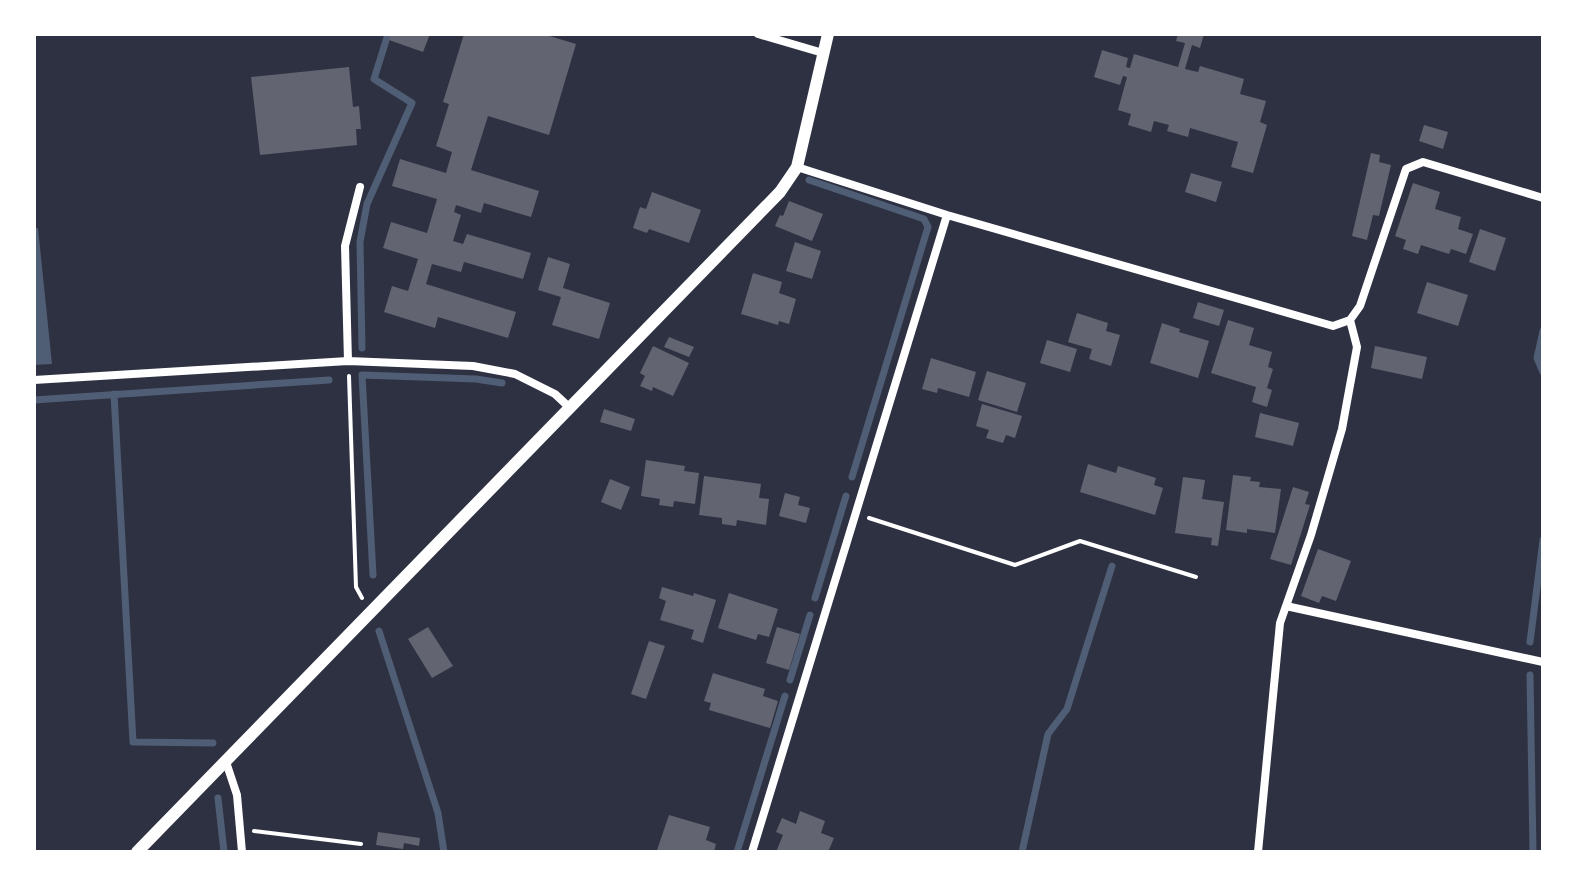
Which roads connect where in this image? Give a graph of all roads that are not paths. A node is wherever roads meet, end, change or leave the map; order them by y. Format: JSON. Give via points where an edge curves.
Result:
{"nodes":[{"id":1,"x":758,"y":34,"type":"edge"},
{"id":2,"x":828,"y":34,"type":"edge"},
{"id":3,"x":823,"y":53,"type":"junction"},
{"id":4,"x":797,"y":167,"type":"junction"},
{"id":5,"x":360,"y":187,"type":"dead end"},
{"id":6,"x":1543,"y":198,"type":"edge"},
{"id":7,"x":947,"y":215,"type":"junction"},
{"id":8,"x":1350,"y":320,"type":"junction"},
{"id":9,"x":348,"y":361,"type":"junction"},
{"id":10,"x":34,"y":380,"type":"edge"},
{"id":11,"x":570,"y":408,"type":"junction"},
{"id":12,"x":1286,"y":606,"type":"junction"},
{"id":13,"x":1543,"y":662,"type":"edge"},
{"id":14,"x":226,"y":762,"type":"junction"},
{"id":15,"x":137,"y":852,"type":"edge"},
{"id":16,"x":242,"y":852,"type":"edge"},
{"id":17,"x":752,"y":852,"type":"edge"},
{"id":18,"x":1258,"y":852,"type":"edge"}],
"edges":[{"from":1,"to":3,"type":"street"},
{"from":2,"to":3,"type":"street"},
{"from":3,"to":4,"type":"street"},
{"from":4,"to":7,"type":"street"},
{"from":4,"to":11,"type":"street","via":[[780,192]]},
{"from":5,"to":9,"type":"street","via":[[345,246]]},
{"from":6,"to":8,"type":"street","via":[[1423,162],[1406,169],[1360,306]]},
{"from":7,"to":8,"type":"street","via":[[1333,326]]},
{"from":7,"to":17,"type":"street"},
{"from":8,"to":12,"type":"street","via":[[1357,347],[1342,429]]},
{"from":9,"to":10,"type":"street"},
{"from":9,"to":11,"type":"street","via":[[473,366],[515,374],[555,394]]},
{"from":11,"to":14,"type":"street"},
{"from":12,"to":13,"type":"street"},
{"from":12,"to":18,"type":"street","via":[[1280,623]]},
{"from":14,"to":15,"type":"street"},
{"from":14,"to":16,"type":"street","via":[[237,795]]}]}
